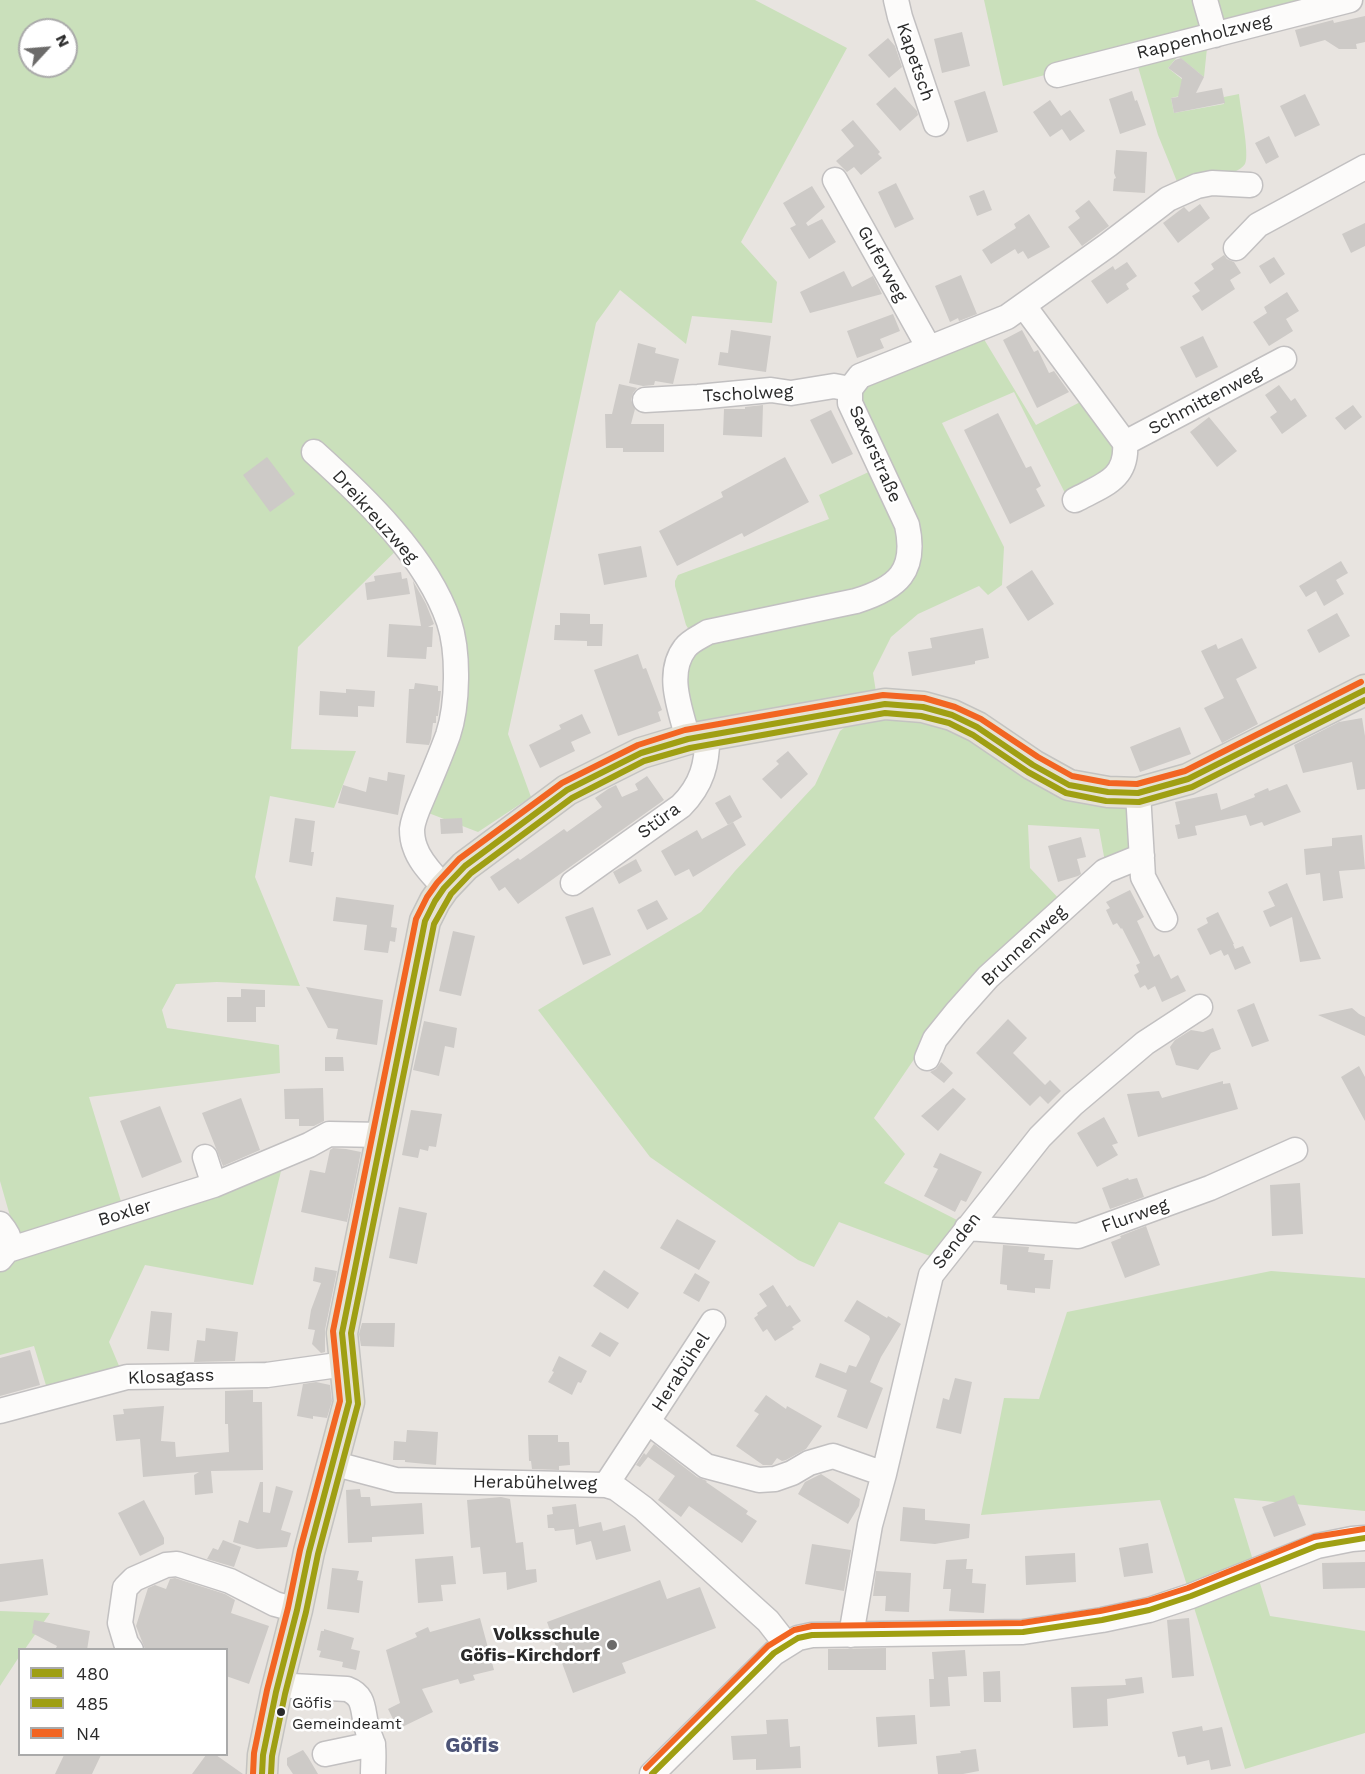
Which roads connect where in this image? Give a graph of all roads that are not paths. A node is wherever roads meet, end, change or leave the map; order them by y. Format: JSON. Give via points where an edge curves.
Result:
{"nodes":[{"id":1,"x":896,"y":0,"type":"edge"},
{"id":2,"x":1205,"y":0,"type":"edge"},
{"id":3,"x":1350,"y":0,"type":"edge"},
{"id":4,"x":1215,"y":35,"type":"junction"},
{"id":5,"x":1058,"y":75,"type":"dead end"},
{"id":6,"x":936,"y":124,"type":"dead end"},
{"id":7,"x":1365,"y":167,"type":"edge"},
{"id":8,"x":835,"y":180,"type":"dead end"},
{"id":9,"x":1250,"y":185,"type":"dead end"},
{"id":10,"x":1236,"y":248,"type":"dead end"},
{"id":11,"x":1024,"y":306,"type":"junction"},
{"id":12,"x":929,"y":348,"type":"junction"},
{"id":13,"x":1284,"y":359,"type":"dead end"},
{"id":14,"x":850,"y":389,"type":"junction"},
{"id":15,"x":645,"y":400,"type":"dead end"},
{"id":16,"x":1125,"y":443,"type":"junction"},
{"id":17,"x":314,"y":452,"type":"dead end"},
{"id":18,"x":1075,"y":500,"type":"dead end"},
{"id":19,"x":1363,"y":695,"type":"edge"},
{"id":20,"x":698,"y":737,"type":"junction"},
{"id":21,"x":1138,"y":793,"type":"junction"},
{"id":22,"x":1142,"y":855,"type":"junction"},
{"id":23,"x":573,"y":883,"type":"dead end"},
{"id":24,"x":444,"y":888,"type":"junction"},
{"id":25,"x":1165,"y":919,"type":"dead end"},
{"id":26,"x":1200,"y":1007,"type":"dead end"},
{"id":27,"x":927,"y":1058,"type":"dead end"},
{"id":28,"x":382,"y":1135,"type":"junction"},
{"id":29,"x":1294,"y":1150,"type":"dead end"},
{"id":30,"x":205,"y":1157,"type":"dead end"},
{"id":31,"x":214,"y":1185,"type":"junction"},
{"id":32,"x":0,"y":1224,"type":"edge"},
{"id":33,"x":967,"y":1228,"type":"junction"},
{"id":34,"x":4,"y":1254,"type":"edge"},
{"id":35,"x":713,"y":1322,"type":"dead end"},
{"id":36,"x":345,"y":1364,"type":"junction"},
{"id":37,"x":0,"y":1411,"type":"edge"},
{"id":38,"x":648,"y":1422,"type":"junction"},
{"id":39,"x":332,"y":1463,"type":"junction"},
{"id":40,"x":884,"y":1474,"type":"junction"},
{"id":41,"x":606,"y":1485,"type":"junction"},
{"id":42,"x":1365,"y":1538,"type":"edge"},
{"id":43,"x":297,"y":1610,"type":"junction"},
{"id":44,"x":851,"y":1635,"type":"junction"},
{"id":45,"x":786,"y":1644,"type":"junction"},
{"id":46,"x":130,"y":1648,"type":"edge"},
{"id":47,"x":278,"y":1682,"type":"junction"},
{"id":48,"x":373,"y":1744,"type":"junction"},
{"id":49,"x":325,"y":1754,"type":"dead end"},
{"id":50,"x":262,"y":1774,"type":"edge"},
{"id":51,"x":373,"y":1774,"type":"edge"},
{"id":52,"x":652,"y":1774,"type":"edge"}],
"edges":[{"from":1,"to":6,"type":"street","name":"Kapetsch"},
{"from":2,"to":4,"type":"street"},
{"from":3,"to":4,"type":"street","name":"Rappenholzweg"},
{"from":4,"to":5,"type":"street","name":"Rappenholzweg"},
{"from":7,"to":10,"type":"street","via":[[1258,225]]},
{"from":8,"to":12,"type":"street","name":"Guferweg"},
{"from":9,"to":11,"type":"street","name":"Saxerstraße","via":[[1212,183],[1168,199]]},
{"from":11,"to":12,"type":"street","name":"Saxerstraße","via":[[1000,321]]},
{"from":11,"to":16,"type":"street"},
{"from":12,"to":14,"type":"street","name":"Saxerstraße","via":[[860,376]]},
{"from":13,"to":16,"type":"street","name":"Schmittenweg"},
{"from":14,"to":15,"type":"street","name":"Tscholweg","via":[[834,386],[791,393],[771,390]]},
{"from":14,"to":20,"type":"street","name":"Saxerstraße","via":[[850,403],[907,525],[910,560],[902,575],[874,596],[708,632],[685,648],[675,677]]},
{"from":16,"to":18,"type":"street","via":[[1124,465],[1116,476]]},
{"from":17,"to":24,"type":"street","name":"Dreikreuzweg","via":[[375,510],[414,557],[450,623],[455,703],[449,733],[412,830],[424,865]]},
{"from":19,"to":21,"type":"main road","via":[[1188,779]]},
{"from":20,"to":21,"type":"main road","via":[[885,704],[923,708],[977,727],[1069,785]]},
{"from":20,"to":23,"type":"street","name":"Stüra","via":[[707,753],[693,794]]},
{"from":20,"to":24,"type":"main road","via":[[641,753],[567,790],[465,866]]},
{"from":21,"to":22,"type":"street"},
{"from":22,"to":25,"type":"street","via":[[1143,877]]},
{"from":22,"to":27,"type":"street","name":"Brunnenweg","via":[[1106,871],[988,977],[935,1039]]},
{"from":24,"to":28,"type":"main road","via":[[425,921]]},
{"from":26,"to":33,"type":"street","name":"Senden","via":[[1144,1043],[1073,1104],[1040,1137]]},
{"from":28,"to":31,"type":"street","name":"Boxler","via":[[329,1134]]},
{"from":28,"to":36,"type":"main road","via":[[342,1332]]},
{"from":29,"to":33,"type":"street","name":"Flurweg","via":[[1210,1188],[1078,1236]]},
{"from":30,"to":31,"type":"street"},
{"from":31,"to":34,"type":"street","name":"Boxler"},
{"from":32,"to":34,"type":"street","name":"Boxler","via":[[10,1241]]},
{"from":33,"to":40,"type":"street","name":"Senden","via":[[931,1275]]},
{"from":35,"to":38,"type":"street","name":"Herabühel"},
{"from":36,"to":37,"type":"street","name":"Klosagass","via":[[267,1375],[127,1377]]},
{"from":36,"to":39,"type":"main road","via":[[349,1401]]},
{"from":38,"to":40,"type":"street","name":"Herabühel","via":[[706,1466],[759,1480],[776,1479],[833,1456]]},
{"from":38,"to":41,"type":"street","name":"Herabühel"},
{"from":39,"to":41,"type":"street","name":"Herabühelweg","via":[[396,1480]]},
{"from":39,"to":43,"type":"main road"},
{"from":40,"to":44,"type":"street","name":"Senden","via":[[870,1525]]},
{"from":41,"to":45,"type":"street","name":"Herabühelweg","via":[[643,1508],[768,1621]]},
{"from":42,"to":44,"type":"street","via":[[1317,1546],[1191,1596],[1102,1620],[1023,1632]]},
{"from":43,"to":46,"type":"street","via":[[275,1604],[230,1581],[177,1564],[166,1565],[134,1579],[125,1588],[120,1623]]},
{"from":43,"to":47,"type":"main road"},
{"from":44,"to":45,"type":"street","via":[[812,1635]]},
{"from":45,"to":52,"type":"street"},
{"from":47,"to":48,"type":"street","via":[[354,1691],[360,1697]]},
{"from":47,"to":50,"type":"main road"},
{"from":48,"to":49,"type":"street"},
{"from":48,"to":51,"type":"street"}]}
